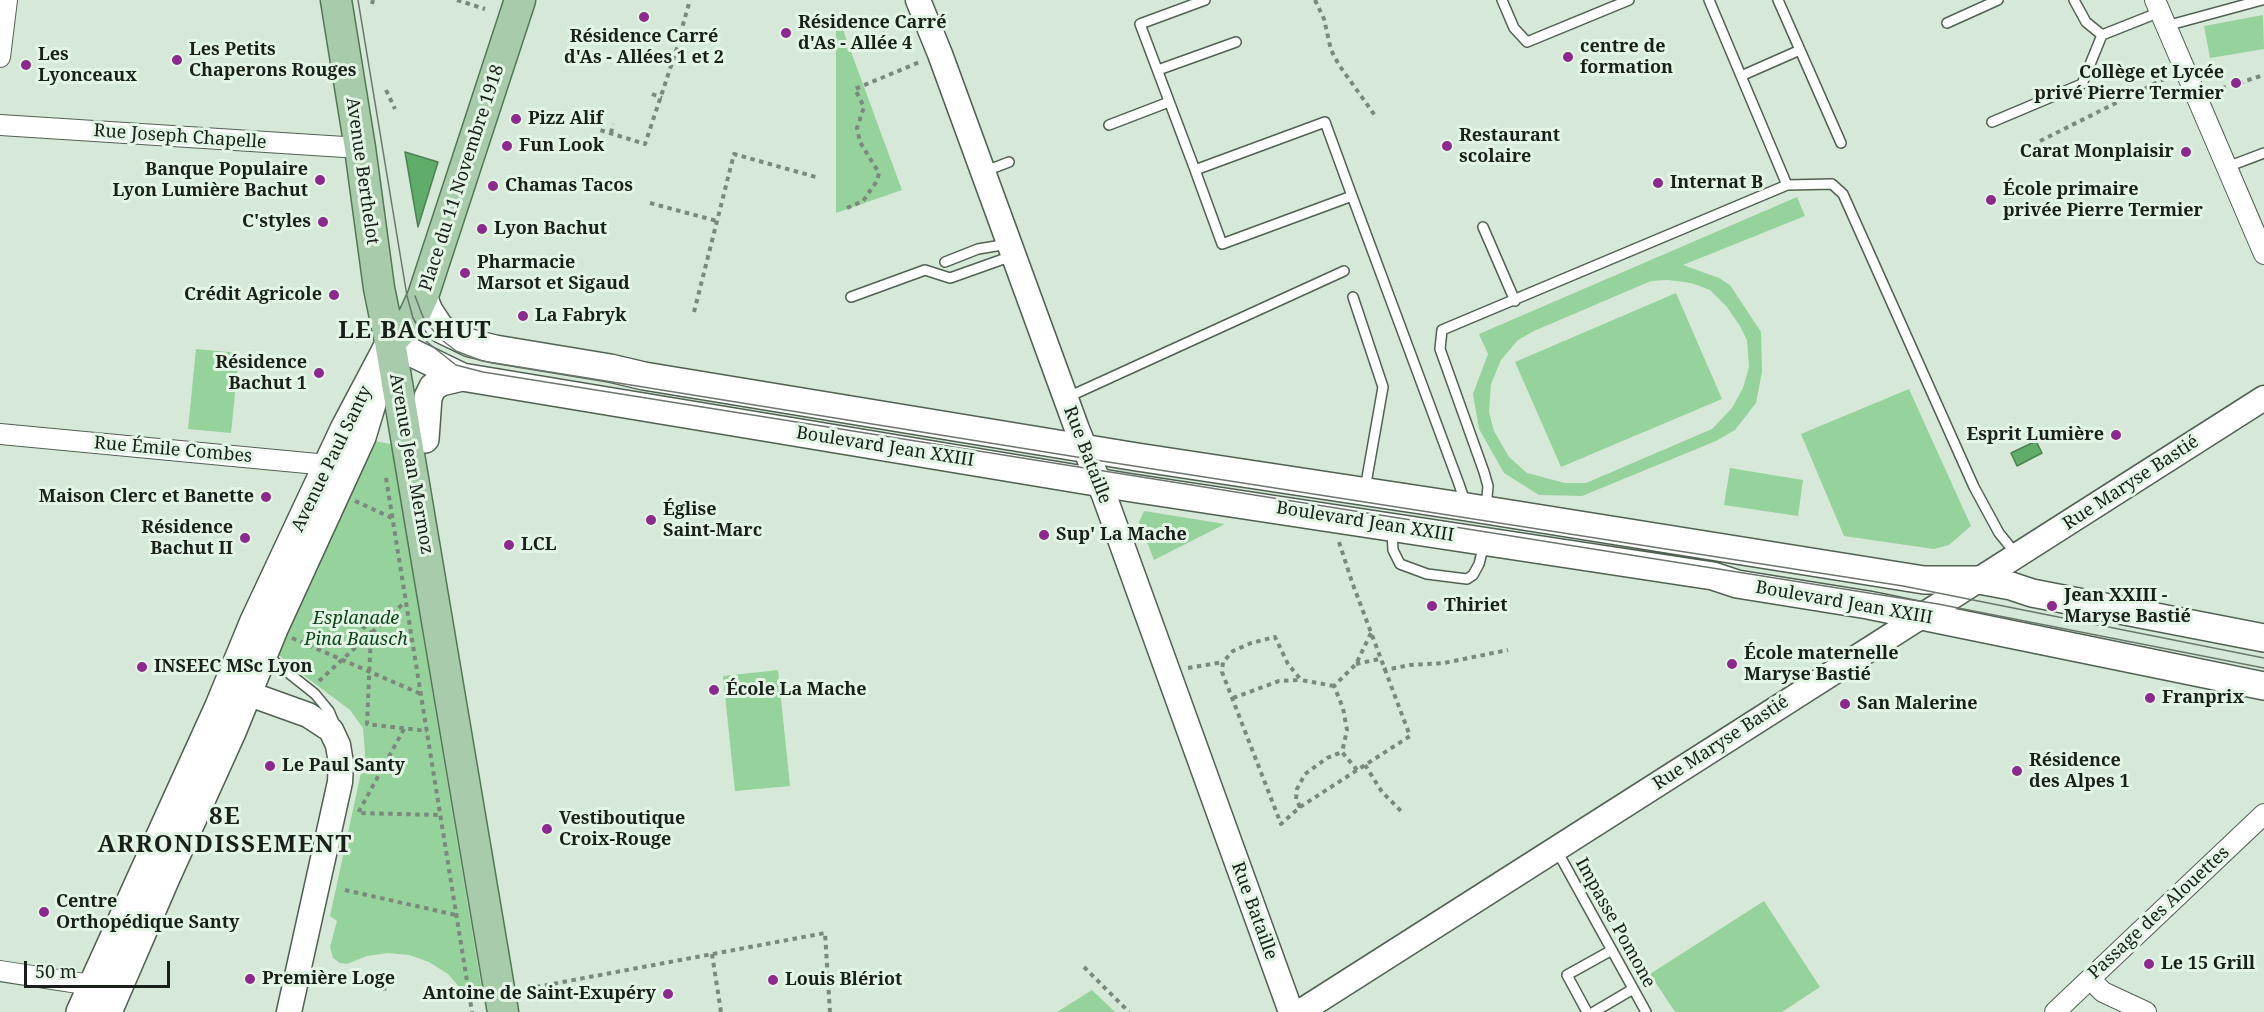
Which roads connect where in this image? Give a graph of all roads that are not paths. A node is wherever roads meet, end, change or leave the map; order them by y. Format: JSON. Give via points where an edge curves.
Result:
{"nodes":[{"id":1,"x":7,"y":0,"type":"edge"},
{"id":2,"x":336,"y":0,"type":"edge"},
{"id":3,"x":918,"y":0,"type":"edge"},
{"id":4,"x":1205,"y":0,"type":"edge"},
{"id":5,"x":1502,"y":0,"type":"edge"},
{"id":6,"x":1629,"y":0,"type":"edge"},
{"id":7,"x":1709,"y":0,"type":"edge"},
{"id":8,"x":1778,"y":0,"type":"edge"},
{"id":9,"x":1998,"y":0,"type":"edge"},
{"id":10,"x":2074,"y":0,"type":"edge"},
{"id":11,"x":2262,"y":0,"type":"edge"},
{"id":12,"x":519,"y":3,"type":"edge"},
{"id":13,"x":2160,"y":13,"type":"edge"},
{"id":14,"x":1947,"y":23,"type":"dead end"},
{"id":15,"x":2102,"y":35,"type":"junction"},
{"id":16,"x":1236,"y":42,"type":"dead end"},
{"id":17,"x":1800,"y":50,"type":"junction"},
{"id":18,"x":0,"y":57,"type":"edge"},
{"id":19,"x":1158,"y":70,"type":"junction"},
{"id":20,"x":1741,"y":76,"type":"junction"},
{"id":21,"x":1169,"y":102,"type":"junction"},
{"id":22,"x":1992,"y":122,"type":"dead end"},
{"id":23,"x":0,"y":125,"type":"edge"},
{"id":24,"x":1109,"y":125,"type":"dead end"},
{"id":25,"x":1841,"y":143,"type":"dead end"},
{"id":26,"x":360,"y":148,"type":"junction"},
{"id":27,"x":2264,"y":153,"type":"edge"},
{"id":28,"x":1009,"y":162,"type":"dead end"},
{"id":29,"x":2227,"y":167,"type":"junction"},
{"id":30,"x":1195,"y":170,"type":"junction"},
{"id":31,"x":983,"y":172,"type":"junction"},
{"id":32,"x":1787,"y":185,"type":"junction"},
{"id":33,"x":1352,"y":196,"type":"junction"},
{"id":34,"x":1483,"y":227,"type":"dead end"},
{"id":35,"x":1012,"y":249,"type":"junction"},
{"id":36,"x":2264,"y":254,"type":"edge"},
{"id":37,"x":945,"y":262,"type":"dead end"},
{"id":38,"x":1344,"y":271,"type":"dead end"},
{"id":39,"x":423,"y":296,"type":"junction"},
{"id":40,"x":850,"y":297,"type":"dead end"},
{"id":41,"x":1353,"y":297,"type":"dead end"},
{"id":42,"x":1515,"y":301,"type":"junction"},
{"id":43,"x":390,"y":342,"type":"junction"},
{"id":44,"x":470,"y":343,"type":"junction"},
{"id":45,"x":462,"y":377,"type":"junction"},
{"id":46,"x":1066,"y":398,"type":"junction"},
{"id":47,"x":2264,"y":398,"type":"edge"},
{"id":48,"x":0,"y":434,"type":"edge"},
{"id":49,"x":425,"y":439,"type":"junction"},
{"id":50,"x":1085,"y":449,"type":"junction"},
{"id":51,"x":343,"y":476,"type":"junction"},
{"id":52,"x":1098,"y":482,"type":"junction"},
{"id":53,"x":1365,"y":492,"type":"junction"},
{"id":54,"x":1476,"y":509,"type":"junction"},
{"id":55,"x":1392,"y":526,"type":"junction"},
{"id":56,"x":1485,"y":541,"type":"junction"},
{"id":57,"x":2017,"y":555,"type":"junction"},
{"id":58,"x":1979,"y":580,"type":"junction"},
{"id":59,"x":1920,"y":616,"type":"junction"},
{"id":60,"x":2264,"y":638,"type":"edge"},
{"id":61,"x":254,"y":649,"type":"junction"},
{"id":62,"x":2264,"y":687,"type":"edge"},
{"id":63,"x":238,"y":690,"type":"junction"},
{"id":64,"x":338,"y":745,"type":"junction"},
{"id":65,"x":2264,"y":814,"type":"edge"},
{"id":66,"x":1556,"y":849,"type":"junction"},
{"id":67,"x":1612,"y":950,"type":"junction"},
{"id":68,"x":0,"y":971,"type":"edge"},
{"id":69,"x":2090,"y":979,"type":"junction"},
{"id":70,"x":92,"y":986,"type":"junction"},
{"id":71,"x":1634,"y":989,"type":"junction"},
{"id":72,"x":114,"y":1001,"type":"edge"},
{"id":73,"x":80,"y":1012,"type":"edge"},
{"id":74,"x":289,"y":1012,"type":"edge"},
{"id":75,"x":503,"y":1012,"type":"edge"},
{"id":76,"x":519,"y":1012,"type":"edge"},
{"id":77,"x":1291,"y":1012,"type":"edge"},
{"id":78,"x":1300,"y":1012,"type":"edge"},
{"id":79,"x":1587,"y":1012,"type":"edge"},
{"id":80,"x":1594,"y":1012,"type":"edge"},
{"id":81,"x":1646,"y":1012,"type":"edge"},
{"id":82,"x":2055,"y":1012,"type":"edge"},
{"id":83,"x":2146,"y":1012,"type":"edge"}],
"edges":[{"from":1,"to":18,"type":"street"},
{"from":2,"to":26,"type":"main road","name":"Avenue Berthelot"},
{"from":3,"to":31,"type":"street","name":"Rue Bataille"},
{"from":4,"to":19,"type":"lane","via":[[1140,24]]},
{"from":5,"to":6,"type":"lane","via":[[1514,28],[1527,42]]},
{"from":7,"to":20,"type":"lane"},
{"from":8,"to":17,"type":"lane"},
{"from":9,"to":14,"type":"lane"},
{"from":10,"to":15,"type":"lane","via":[[2086,22]]},
{"from":11,"to":13,"type":"lane"},
{"from":12,"to":39,"type":"main road","name":"Place du 11 Novembre 1918"},
{"from":13,"to":15,"type":"lane"},
{"from":13,"to":29,"type":"street"},
{"from":15,"to":22,"type":"lane","via":[[2082,84]]},
{"from":16,"to":19,"type":"lane"},
{"from":17,"to":20,"type":"lane"},
{"from":17,"to":25,"type":"lane"},
{"from":19,"to":21,"type":"lane"},
{"from":20,"to":32,"type":"lane"},
{"from":21,"to":24,"type":"lane"},
{"from":21,"to":30,"type":"lane"},
{"from":23,"to":26,"type":"street","name":"Rue Joseph Chapelle"},
{"from":26,"to":43,"type":"main road","name":"Avenue Berthelot"},
{"from":27,"to":29,"type":"lane"},
{"from":28,"to":31,"type":"lane"},
{"from":29,"to":36,"type":"street"},
{"from":30,"to":33,"type":"lane","via":[[1325,122]]},
{"from":30,"to":33,"type":"lane","via":[[1222,244]]},
{"from":31,"to":35,"type":"street","name":"Rue Bataille"},
{"from":32,"to":42,"type":"lane"},
{"from":32,"to":57,"type":"lane","via":[[1832,184],[1842,194],[1974,487]]},
{"from":33,"to":54,"type":"lane"},
{"from":34,"to":42,"type":"lane"},
{"from":35,"to":37,"type":"lane","via":[[978,249]]},
{"from":35,"to":40,"type":"lane","via":[[950,278],[925,270]]},
{"from":35,"to":46,"type":"street","name":"Rue Bataille"},
{"from":38,"to":46,"type":"lane"},
{"from":39,"to":43,"type":"main road","name":"Place du 11 Novembre 1918","via":[[412,318]]},
{"from":39,"to":44,"type":"main road","name":"Boulevard Jean XXIII","via":[[441,328]]},
{"from":41,"to":53,"type":"lane","via":[[1383,387]]},
{"from":42,"to":54,"type":"lane","via":[[1442,330],[1440,349],[1488,486]]},
{"from":43,"to":44,"type":"main road","name":"Boulevard Jean XXIII"},
{"from":43,"to":45,"type":"main road","name":"Boulevard Jean XXIII"},
{"from":43,"to":49,"type":"main road","name":"Avenue Jean Mermoz"},
{"from":43,"to":51,"type":"main road","name":"Avenue Paul Santy","via":[[348,420]]},
{"from":43,"to":75,"type":"main road","name":"Avenue Jean Mermoz"},
{"from":44,"to":50,"type":"main road","name":"Boulevard Jean XXIII"},
{"from":45,"to":49,"type":"main road","name":"Boulevard Jean XXIII","via":[[433,387],[428,397]]},
{"from":45,"to":52,"type":"main road","name":"Boulevard Jean XXIII"},
{"from":46,"to":50,"type":"street","name":"Rue Bataille"},
{"from":47,"to":57,"type":"street","name":"Rue Maryse Bastié"},
{"from":48,"to":51,"type":"street","name":"Rue Émile Combes"},
{"from":49,"to":76,"type":"main road","name":"Avenue Jean Mermoz"},
{"from":50,"to":52,"type":"street","name":"Rue Bataille"},
{"from":50,"to":53,"type":"main road","name":"Boulevard Jean XXIII"},
{"from":51,"to":61,"type":"main road","name":"Avenue Paul Santy"},
{"from":52,"to":55,"type":"main road","name":"Boulevard Jean XXIII"},
{"from":52,"to":77,"type":"street","name":"Rue Bataille"},
{"from":53,"to":54,"type":"main road","name":"Boulevard Jean XXIII"},
{"from":54,"to":58,"type":"main road","name":"Boulevard Jean XXIII","via":[[1924,580]]},
{"from":55,"to":56,"type":"main road","name":"Boulevard Jean XXIII"},
{"from":55,"to":56,"type":"lane","via":[[1393,550],[1400,564],[1427,574],[1467,579],[1479,564]]},
{"from":56,"to":59,"type":"main road","name":"Boulevard Jean XXIII","via":[[1713,576],[1737,584]]},
{"from":57,"to":58,"type":"street","name":"Rue Maryse Bastié"},
{"from":58,"to":59,"type":"street","name":"Rue Maryse Bastié"},
{"from":58,"to":60,"type":"main road","name":"Boulevard Jean XXIII"},
{"from":59,"to":62,"type":"main road","name":"Boulevard Jean XXIII"},
{"from":59,"to":66,"type":"street","name":"Rue Maryse Bastié"},
{"from":61,"to":63,"type":"main road","name":"Avenue Paul Santy"},
{"from":61,"to":64,"type":"lane","via":[[315,694],[338,730]]},
{"from":63,"to":64,"type":"street","via":[[321,722],[331,730]]},
{"from":63,"to":70,"type":"main road","name":"Avenue Paul Santy"},
{"from":63,"to":72,"type":"main road","name":"Avenue Paul Santy"},
{"from":64,"to":74,"type":"street","via":[[340,782]]},
{"from":65,"to":69,"type":"street","name":"Passage des Alouettes"},
{"from":66,"to":67,"type":"lane","name":"Impasse Pomone"},
{"from":66,"to":78,"type":"street","name":"Rue Maryse Bastié"},
{"from":67,"to":71,"type":"lane","name":"Impasse Pomone"},
{"from":67,"to":79,"type":"lane","via":[[1567,975]]},
{"from":68,"to":70,"type":"street"},
{"from":69,"to":82,"type":"street","name":"Passage des Alouettes"},
{"from":69,"to":83,"type":"street","via":[[2103,992]]},
{"from":70,"to":72,"type":"street"},
{"from":70,"to":73,"type":"main road","name":"Avenue Paul Santy"},
{"from":71,"to":80,"type":"lane"},
{"from":71,"to":81,"type":"lane","name":"Impasse Pomone"}]}
